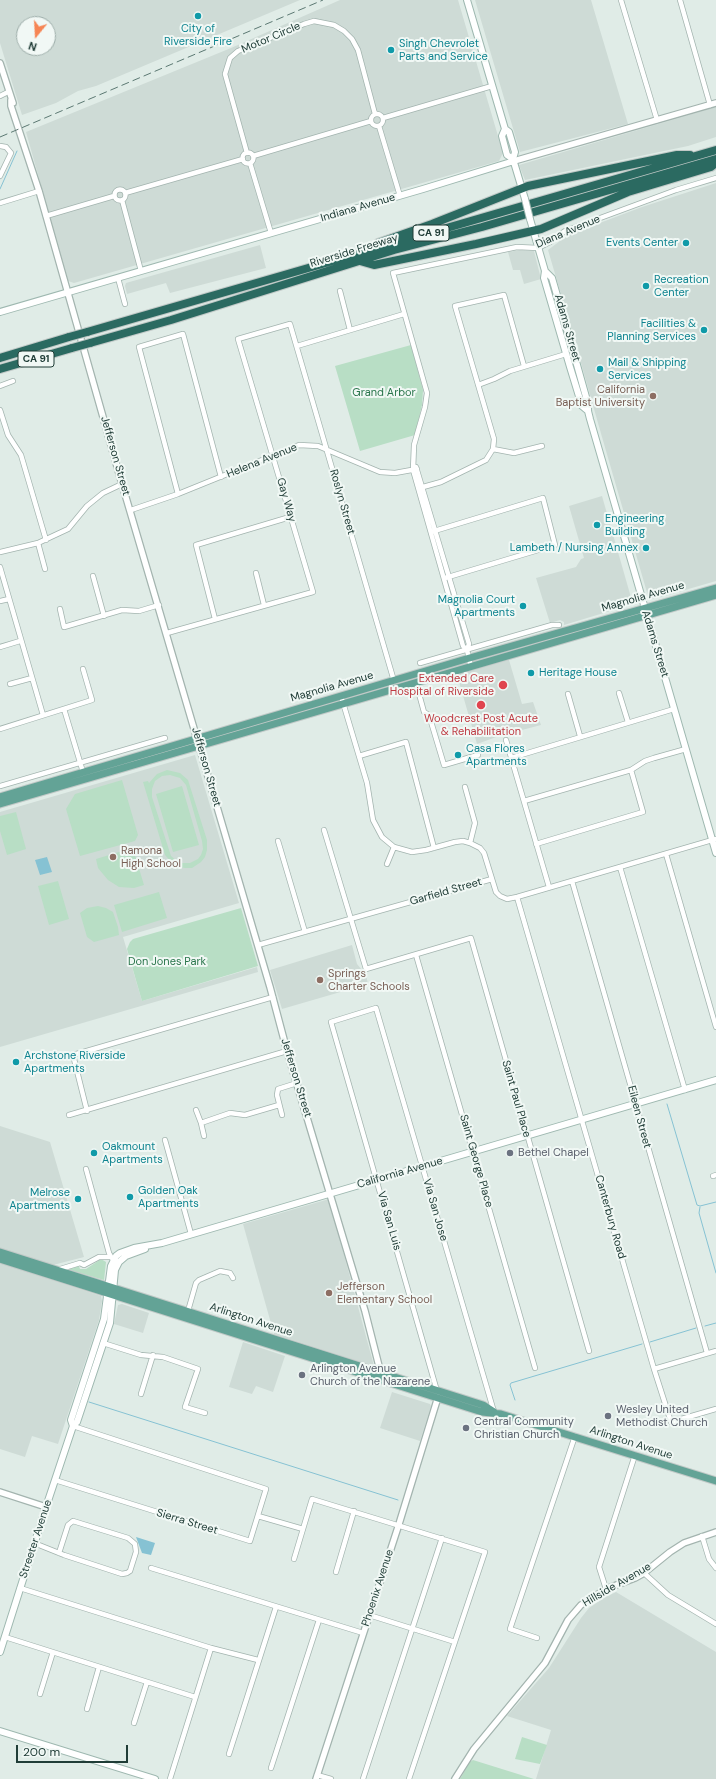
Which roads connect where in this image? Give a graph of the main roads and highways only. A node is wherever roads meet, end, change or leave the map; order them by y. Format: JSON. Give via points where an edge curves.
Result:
{"nodes":[{"id":1,"x":467,"y":0,"type":"edge"},
{"id":2,"x":716,"y":150,"type":"edge"},
{"id":3,"x":699,"y":155,"type":"junction"},
{"id":4,"x":716,"y":159,"type":"edge"},
{"id":5,"x":513,"y":160,"type":"junction"},
{"id":6,"x":716,"y":163,"type":"edge"},
{"id":7,"x":521,"y":188,"type":"junction"},
{"id":8,"x":533,"y":230,"type":"junction"},
{"id":9,"x":341,"y":260,"type":"junction"},
{"id":10,"x":358,"y":261,"type":"junction"},
{"id":11,"x":545,"y":271,"type":"junction"},
{"id":12,"x":0,"y":312,"type":"edge"},
{"id":13,"x":0,"y":358,"type":"edge"},
{"id":14,"x":0,"y":370,"type":"edge"},
{"id":15,"x":577,"y":391,"type":"junction"},
{"id":16,"x":586,"y":394,"type":"junction"},
{"id":17,"x":588,"y":411,"type":"junction"},
{"id":18,"x":716,"y":588,"type":"edge"},
{"id":19,"x":716,"y":595,"type":"edge"},
{"id":20,"x":645,"y":612,"type":"junction"},
{"id":21,"x":199,"y":743,"type":"junction"},
{"id":22,"x":0,"y":797,"type":"edge"},
{"id":23,"x":0,"y":804,"type":"edge"},
{"id":24,"x":714,"y":839,"type":"edge"},
{"id":25,"x":716,"y":853,"type":"edge"},
{"id":26,"x":716,"y":1080,"type":"edge"},
{"id":27,"x":162,"y":1243,"type":"junction"},
{"id":28,"x":0,"y":1252,"type":"edge"},
{"id":29,"x":0,"y":1259,"type":"edge"},
{"id":30,"x":110,"y":1291,"type":"junction"},
{"id":31,"x":382,"y":1377,"type":"junction"},
{"id":32,"x":73,"y":1426,"type":"junction"},
{"id":33,"x":716,"y":1481,"type":"edge"},
{"id":34,"x":0,"y":1652,"type":"edge"},
{"id":35,"x":0,"y":1731,"type":"edge"},
{"id":36,"x":155,"y":1779,"type":"edge"}],
"edges":[{"from":1,"to":5,"type":"main road","name":"Adams Street","via":[[505,129],[502,136],[507,155]]},
{"from":2,"to":3,"type":"highway","name":"Riverside Freeway","number":"CA 91"},
{"from":3,"to":7,"type":"highway","via":[[677,155]]},
{"from":3,"to":9,"type":"highway","name":"Riverside Freeway","number":"CA 91"},
{"from":4,"to":10,"type":"highway","name":"Riverside Freeway","number":"CA 91"},
{"from":5,"to":7,"type":"main road","name":"Adams Street"},
{"from":5,"to":12,"type":"main road","name":"Indiana Avenue"},
{"from":6,"to":8,"type":"highway","via":[[711,167],[628,192],[541,229]]},
{"from":7,"to":8,"type":"main road","name":"Adams Street","bridge":true},
{"from":7,"to":9,"type":"highway","via":[[412,232],[347,253]]},
{"from":8,"to":10,"type":"highway","via":[[374,264]]},
{"from":8,"to":11,"type":"main road","name":"Adams Street"},
{"from":9,"to":13,"type":"highway","name":"Riverside Freeway","number":"CA 91","bridge":true},
{"from":10,"to":14,"type":"highway","name":"Riverside Freeway","number":"CA 91","bridge":true},
{"from":11,"to":15,"type":"main road","name":"Adams Street","via":[[544,278]]},
{"from":11,"to":16,"type":"main road","name":"Adams Street","via":[[552,278]]},
{"from":15,"to":16,"type":"main road"},
{"from":15,"to":17,"type":"main road","name":"Adams Street","via":[[582,406]]},
{"from":16,"to":17,"type":"main road","name":"Adams Street"},
{"from":17,"to":20,"type":"main road","name":"Adams Street"},
{"from":18,"to":20,"type":"main road","name":"Magnolia Avenue"},
{"from":19,"to":20,"type":"main road","name":"Magnolia Avenue"},
{"from":20,"to":21,"type":"main road","name":"Magnolia Avenue","via":[[343,705]]},
{"from":20,"to":21,"type":"main road","name":"Magnolia Avenue","via":[[469,658],[341,696]]},
{"from":20,"to":24,"type":"main road","name":"Adams Street"},
{"from":21,"to":22,"type":"main road","name":"Magnolia Avenue","via":[[83,772]]},
{"from":21,"to":23,"type":"main road","name":"Magnolia Avenue"},
{"from":24,"to":25,"type":"main road","name":"Adams Street"},
{"from":26,"to":27,"type":"main road","name":"California Avenue"},
{"from":27,"to":30,"type":"main road","via":[[126,1256],[119,1262]]},
{"from":27,"to":30,"type":"main road","name":"California Avenue","via":[[134,1248],[112,1259],[109,1272]]},
{"from":28,"to":30,"type":"main road","name":"Arlington Avenue","via":[[57,1270]]},
{"from":29,"to":30,"type":"main road","name":"Arlington Avenue"},
{"from":30,"to":31,"type":"main road","name":"Arlington Avenue"},
{"from":30,"to":31,"type":"main road","name":"Arlington Avenue","via":[[188,1311],[369,1370]]},
{"from":30,"to":32,"type":"main road","name":"Streeter Avenue","via":[[104,1319],[71,1420]]},
{"from":30,"to":32,"type":"main road","name":"Streeter Avenue","via":[[110,1320],[77,1422]]},
{"from":31,"to":33,"type":"main road","name":"Arlington Avenue","via":[[438,1394],[482,1412],[494,1412]]},
{"from":32,"to":34,"type":"main road","name":"Streeter Avenue"},
{"from":35,"to":36,"type":"main road"}]}
